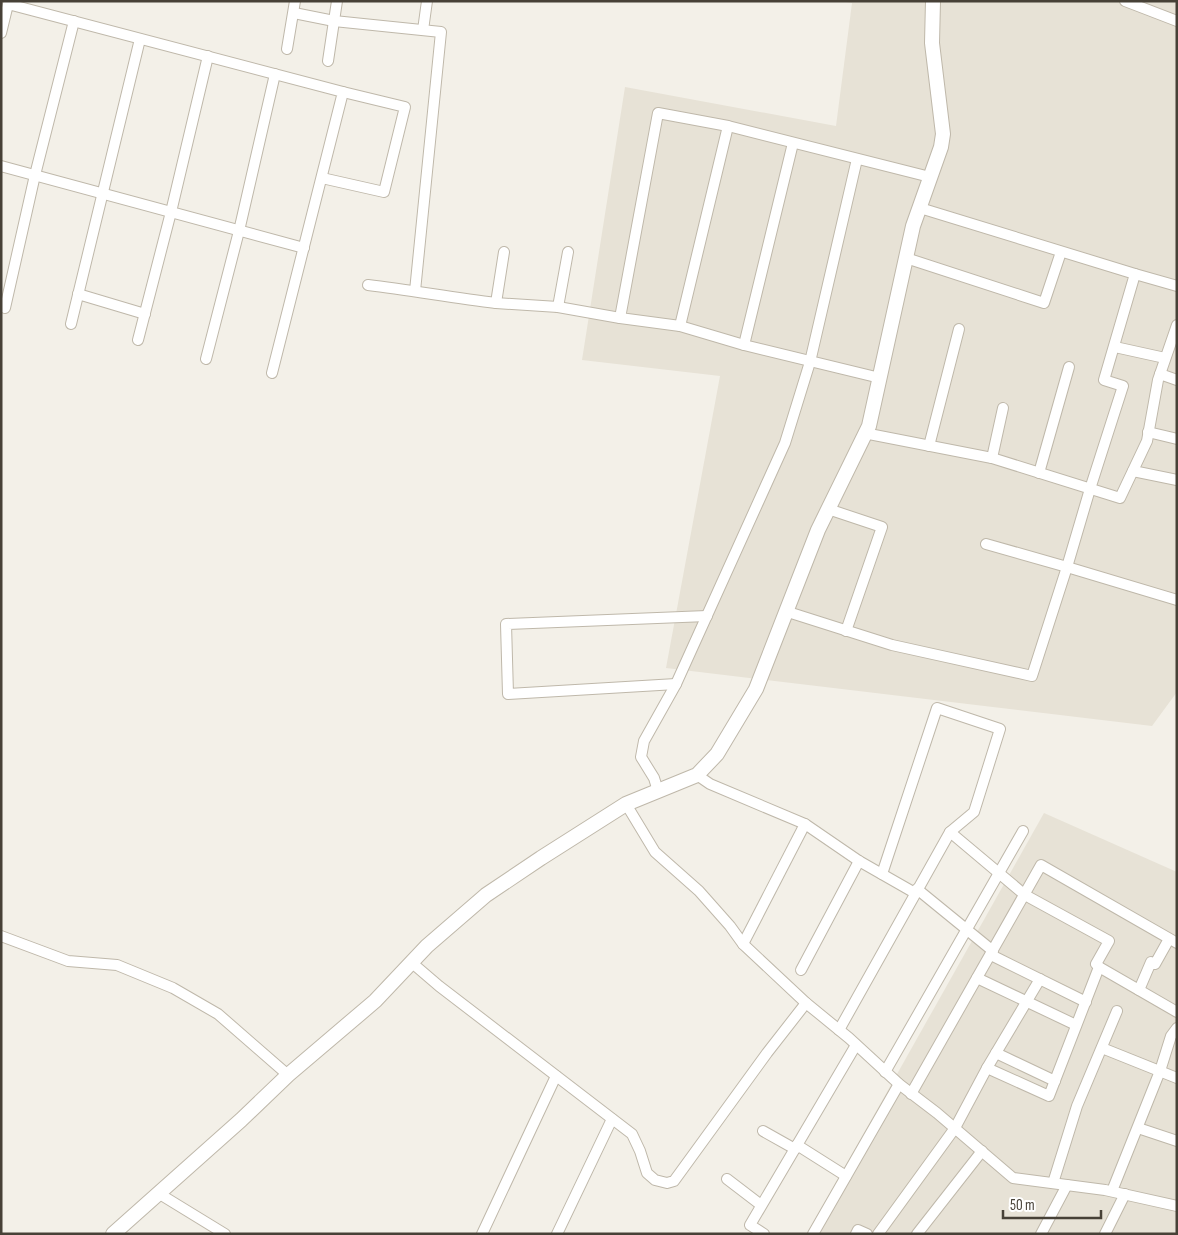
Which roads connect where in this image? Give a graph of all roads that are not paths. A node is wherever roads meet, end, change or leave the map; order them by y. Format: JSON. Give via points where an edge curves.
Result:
{"nodes":[{"id":1,"x":295,"y":1,"type":"edge"},
{"id":2,"x":337,"y":1,"type":"edge"},
{"id":3,"x":427,"y":1,"type":"edge"},
{"id":4,"x":933,"y":1,"type":"edge"},
{"id":5,"x":1125,"y":1,"type":"edge"},
{"id":6,"x":294,"y":14,"type":"junction"},
{"id":7,"x":74,"y":21,"type":"junction"},
{"id":8,"x":334,"y":21,"type":"junction"},
{"id":9,"x":1177,"y":21,"type":"edge"},
{"id":10,"x":423,"y":30,"type":"junction"},
{"id":11,"x":1,"y":33,"type":"edge"},
{"id":12,"x":140,"y":38,"type":"junction"},
{"id":13,"x":287,"y":49,"type":"dead end"},
{"id":14,"x":208,"y":56,"type":"junction"},
{"id":15,"x":328,"y":61,"type":"dead end"},
{"id":16,"x":275,"y":74,"type":"junction"},
{"id":17,"x":343,"y":92,"type":"junction"},
{"id":18,"x":728,"y":126,"type":"junction"},
{"id":19,"x":793,"y":143,"type":"junction"},
{"id":20,"x":857,"y":159,"type":"junction"},
{"id":21,"x":1,"y":166,"type":"edge"},
{"id":22,"x":35,"y":175,"type":"junction"},
{"id":23,"x":930,"y":177,"type":"junction"},
{"id":24,"x":322,"y":178,"type":"junction"},
{"id":25,"x":102,"y":194,"type":"junction"},
{"id":26,"x":920,"y":208,"type":"junction"},
{"id":27,"x":171,"y":212,"type":"junction"},
{"id":28,"x":239,"y":231,"type":"junction"},
{"id":29,"x":304,"y":248,"type":"junction"},
{"id":30,"x":504,"y":252,"type":"dead end"},
{"id":31,"x":568,"y":252,"type":"dead end"},
{"id":32,"x":1061,"y":252,"type":"junction"},
{"id":33,"x":906,"y":258,"type":"junction"},
{"id":34,"x":1135,"y":274,"type":"junction"},
{"id":35,"x":368,"y":285,"type":"dead end"},
{"id":36,"x":1177,"y":286,"type":"edge"},
{"id":37,"x":415,"y":291,"type":"junction"},
{"id":38,"x":78,"y":294,"type":"junction"},
{"id":39,"x":496,"y":303,"type":"junction"},
{"id":40,"x":558,"y":307,"type":"junction"},
{"id":41,"x":5,"y":308,"type":"dead end"},
{"id":42,"x":145,"y":314,"type":"junction"},
{"id":43,"x":620,"y":318,"type":"junction"},
{"id":44,"x":71,"y":324,"type":"dead end"},
{"id":45,"x":1177,"y":324,"type":"edge"},
{"id":46,"x":680,"y":326,"type":"junction"},
{"id":47,"x":959,"y":329,"type":"dead end"},
{"id":48,"x":138,"y":340,"type":"dead end"},
{"id":49,"x":744,"y":345,"type":"junction"},
{"id":50,"x":1173,"y":346,"type":"edge"},
{"id":51,"x":1115,"y":347,"type":"junction"},
{"id":52,"x":1165,"y":358,"type":"junction"},
{"id":53,"x":206,"y":359,"type":"dead end"},
{"id":54,"x":810,"y":362,"type":"junction"},
{"id":55,"x":1069,"y":367,"type":"dead end"},
{"id":56,"x":272,"y":374,"type":"dead end"},
{"id":57,"x":1160,"y":374,"type":"junction"},
{"id":58,"x":880,"y":378,"type":"junction"},
{"id":59,"x":1177,"y":380,"type":"edge"},
{"id":60,"x":1003,"y":408,"type":"dead end"},
{"id":61,"x":1148,"y":432,"type":"junction"},
{"id":62,"x":864,"y":433,"type":"junction"},
{"id":63,"x":1177,"y":439,"type":"edge"},
{"id":64,"x":929,"y":446,"type":"junction"},
{"id":65,"x":992,"y":458,"type":"junction"},
{"id":66,"x":1133,"y":471,"type":"junction"},
{"id":67,"x":1039,"y":473,"type":"junction"},
{"id":68,"x":1177,"y":479,"type":"edge"},
{"id":69,"x":1090,"y":489,"type":"junction"},
{"id":70,"x":828,"y":509,"type":"junction"},
{"id":71,"x":986,"y":544,"type":"dead end"},
{"id":72,"x":1068,"y":567,"type":"junction"},
{"id":73,"x":1177,"y":600,"type":"edge"},
{"id":74,"x":788,"y":612,"type":"junction"},
{"id":75,"x":707,"y":616,"type":"junction"},
{"id":76,"x":846,"y":631,"type":"junction"},
{"id":77,"x":676,"y":684,"type":"junction"},
{"id":78,"x":697,"y":775,"type":"junction"},
{"id":79,"x":658,"y":791,"type":"junction"},
{"id":80,"x":626,"y":804,"type":"junction"},
{"id":81,"x":805,"y":824,"type":"junction"},
{"id":82,"x":1023,"y":831,"type":"dead end"},
{"id":83,"x":950,"y":832,"type":"junction"},
{"id":84,"x":859,"y":862,"type":"junction"},
{"id":85,"x":882,"y":874,"type":"junction"},
{"id":86,"x":998,"y":874,"type":"junction"},
{"id":87,"x":916,"y":891,"type":"junction"},
{"id":88,"x":1025,"y":895,"type":"junction"},
{"id":89,"x":967,"y":930,"type":"junction"},
{"id":90,"x":1,"y":936,"type":"edge"},
{"id":91,"x":1173,"y":941,"type":"edge"},
{"id":92,"x":743,"y":944,"type":"junction"},
{"id":93,"x":992,"y":953,"type":"junction"},
{"id":94,"x":411,"y":962,"type":"junction"},
{"id":95,"x":1099,"y":967,"type":"junction"},
{"id":96,"x":801,"y":970,"type":"dead end"},
{"id":97,"x":977,"y":978,"type":"junction"},
{"id":98,"x":1040,"y":980,"type":"junction"},
{"id":99,"x":1139,"y":990,"type":"junction"},
{"id":100,"x":1027,"y":1001,"type":"junction"},
{"id":101,"x":1086,"y":1002,"type":"junction"},
{"id":102,"x":806,"y":1003,"type":"junction"},
{"id":103,"x":1117,"y":1011,"type":"dead end"},
{"id":104,"x":1177,"y":1012,"type":"edge"},
{"id":105,"x":1076,"y":1025,"type":"junction"},
{"id":106,"x":1177,"y":1028,"type":"edge"},
{"id":107,"x":839,"y":1030,"type":"junction"},
{"id":108,"x":856,"y":1045,"type":"junction"},
{"id":109,"x":1102,"y":1048,"type":"junction"},
{"id":110,"x":996,"y":1053,"type":"junction"},
{"id":111,"x":987,"y":1068,"type":"junction"},
{"id":112,"x":1160,"y":1071,"type":"junction"},
{"id":113,"x":885,"y":1072,"type":"junction"},
{"id":114,"x":288,"y":1075,"type":"junction"},
{"id":115,"x":556,"y":1076,"type":"junction"},
{"id":116,"x":1177,"y":1078,"type":"edge"},
{"id":117,"x":1054,"y":1082,"type":"junction"},
{"id":118,"x":899,"y":1084,"type":"junction"},
{"id":119,"x":911,"y":1094,"type":"junction"},
{"id":120,"x":612,"y":1118,"type":"junction"},
{"id":121,"x":955,"y":1128,"type":"junction"},
{"id":122,"x":1138,"y":1128,"type":"junction"},
{"id":123,"x":763,"y":1131,"type":"dead end"},
{"id":124,"x":1177,"y":1141,"type":"edge"},
{"id":125,"x":796,"y":1147,"type":"junction"},
{"id":126,"x":982,"y":1151,"type":"junction"},
{"id":127,"x":846,"y":1176,"type":"junction"},
{"id":128,"x":727,"y":1179,"type":"dead end"},
{"id":129,"x":1053,"y":1183,"type":"junction"},
{"id":130,"x":1066,"y":1185,"type":"junction"},
{"id":131,"x":1112,"y":1192,"type":"junction"},
{"id":132,"x":158,"y":1193,"type":"junction"},
{"id":133,"x":1125,"y":1194,"type":"junction"},
{"id":134,"x":761,"y":1205,"type":"junction"},
{"id":135,"x":1177,"y":1206,"type":"edge"},
{"id":136,"x":113,"y":1234,"type":"edge"},
{"id":137,"x":225,"y":1234,"type":"edge"},
{"id":138,"x":482,"y":1234,"type":"edge"},
{"id":139,"x":557,"y":1234,"type":"edge"},
{"id":140,"x":764,"y":1234,"type":"edge"},
{"id":141,"x":812,"y":1234,"type":"edge"},
{"id":142,"x":856,"y":1234,"type":"edge"},
{"id":143,"x":867,"y":1234,"type":"edge"},
{"id":144,"x":878,"y":1234,"type":"edge"},
{"id":145,"x":918,"y":1234,"type":"edge"},
{"id":146,"x":1041,"y":1234,"type":"edge"},
{"id":147,"x":1105,"y":1234,"type":"edge"}],
"edges":[{"from":1,"to":6,"type":"street"},
{"from":2,"to":8,"type":"street"},
{"from":3,"to":10,"type":"street"},
{"from":4,"to":23,"type":"street","via":[[932,43],[943,134]]},
{"from":5,"to":9,"type":"street"},
{"from":6,"to":8,"type":"street"},
{"from":6,"to":13,"type":"street"},
{"from":7,"to":11,"type":"street","via":[[8,4]]},
{"from":7,"to":12,"type":"street"},
{"from":7,"to":22,"type":"street"},
{"from":8,"to":10,"type":"street"},
{"from":8,"to":15,"type":"street"},
{"from":10,"to":37,"type":"street","via":[[441,32]]},
{"from":12,"to":14,"type":"street"},
{"from":12,"to":25,"type":"street"},
{"from":14,"to":16,"type":"street"},
{"from":14,"to":27,"type":"street"},
{"from":16,"to":17,"type":"street"},
{"from":16,"to":28,"type":"street"},
{"from":17,"to":24,"type":"street"},
{"from":17,"to":24,"type":"street","via":[[404,107],[384,192]]},
{"from":18,"to":19,"type":"street"},
{"from":18,"to":43,"type":"street","via":[[658,113]]},
{"from":18,"to":46,"type":"street"},
{"from":19,"to":20,"type":"street"},
{"from":19,"to":49,"type":"street"},
{"from":20,"to":23,"type":"street"},
{"from":20,"to":54,"type":"street"},
{"from":21,"to":22,"type":"street"},
{"from":22,"to":25,"type":"street"},
{"from":22,"to":41,"type":"street"},
{"from":23,"to":26,"type":"street"},
{"from":24,"to":29,"type":"street"},
{"from":25,"to":27,"type":"street"},
{"from":25,"to":38,"type":"street"},
{"from":26,"to":32,"type":"street"},
{"from":26,"to":33,"type":"street"},
{"from":27,"to":28,"type":"street"},
{"from":27,"to":42,"type":"street"},
{"from":28,"to":29,"type":"street"},
{"from":28,"to":53,"type":"street"},
{"from":29,"to":56,"type":"street"},
{"from":30,"to":39,"type":"street"},
{"from":31,"to":40,"type":"street"},
{"from":32,"to":33,"type":"street","via":[[1044,303]]},
{"from":32,"to":34,"type":"street"},
{"from":33,"to":58,"type":"street"},
{"from":34,"to":36,"type":"street"},
{"from":34,"to":51,"type":"street"},
{"from":35,"to":37,"type":"street"},
{"from":37,"to":39,"type":"street"},
{"from":38,"to":42,"type":"street"},
{"from":38,"to":44,"type":"street"},
{"from":39,"to":40,"type":"street"},
{"from":40,"to":43,"type":"street"},
{"from":42,"to":48,"type":"street"},
{"from":43,"to":46,"type":"street"},
{"from":45,"to":50,"type":"street"},
{"from":46,"to":49,"type":"street"},
{"from":47,"to":64,"type":"street"},
{"from":49,"to":54,"type":"street"},
{"from":50,"to":52,"type":"street"},
{"from":51,"to":52,"type":"street"},
{"from":51,"to":69,"type":"street","via":[[1104,380],[1123,386]]},
{"from":52,"to":57,"type":"street"},
{"from":54,"to":58,"type":"street"},
{"from":54,"to":75,"type":"street","via":[[785,443]]},
{"from":55,"to":67,"type":"street"},
{"from":57,"to":59,"type":"street"},
{"from":57,"to":61,"type":"street"},
{"from":58,"to":62,"type":"street"},
{"from":60,"to":65,"type":"street"},
{"from":61,"to":63,"type":"street"},
{"from":61,"to":66,"type":"street"},
{"from":62,"to":64,"type":"street"},
{"from":62,"to":70,"type":"street"},
{"from":64,"to":65,"type":"street"},
{"from":65,"to":67,"type":"street"},
{"from":66,"to":68,"type":"street"},
{"from":66,"to":69,"type":"street","via":[[1120,498]]},
{"from":67,"to":69,"type":"street"},
{"from":69,"to":72,"type":"street"},
{"from":70,"to":74,"type":"street"},
{"from":70,"to":76,"type":"street","via":[[882,527]]},
{"from":71,"to":72,"type":"street"},
{"from":72,"to":73,"type":"street"},
{"from":72,"to":76,"type":"street","via":[[1032,676],[892,645]]},
{"from":74,"to":76,"type":"street"},
{"from":74,"to":78,"type":"street","via":[[756,689],[717,754]]},
{"from":75,"to":77,"type":"street"},
{"from":75,"to":77,"type":"street","via":[[506,624],[508,694]]},
{"from":77,"to":79,"type":"street","via":[[644,741],[641,757]]},
{"from":78,"to":79,"type":"street"},
{"from":78,"to":81,"type":"street","via":[[710,784]]},
{"from":79,"to":80,"type":"street"},
{"from":80,"to":92,"type":"street","via":[[655,852],[700,891]]},
{"from":80,"to":94,"type":"street","via":[[486,895]]},
{"from":81,"to":84,"type":"street"},
{"from":81,"to":92,"type":"street"},
{"from":82,"to":86,"type":"street"},
{"from":83,"to":85,"type":"street","via":[[974,812],[1000,730],[937,708]]},
{"from":83,"to":86,"type":"street"},
{"from":83,"to":87,"type":"street"},
{"from":84,"to":85,"type":"street"},
{"from":84,"to":96,"type":"street"},
{"from":85,"to":87,"type":"street"},
{"from":86,"to":88,"type":"street"},
{"from":86,"to":89,"type":"street"},
{"from":87,"to":89,"type":"street"},
{"from":87,"to":107,"type":"street"},
{"from":88,"to":91,"type":"street","via":[[1041,865]]},
{"from":88,"to":93,"type":"street"},
{"from":88,"to":95,"type":"street","via":[[1109,941],[1096,964]]},
{"from":89,"to":93,"type":"street"},
{"from":89,"to":113,"type":"street"},
{"from":90,"to":114,"type":"street","via":[[68,961],[117,965],[173,988],[218,1014]]},
{"from":91,"to":99,"type":"street","via":[[1155,964],[1151,962]]},
{"from":92,"to":102,"type":"street"},
{"from":93,"to":97,"type":"street"},
{"from":93,"to":98,"type":"street"},
{"from":94,"to":114,"type":"street","via":[[375,1001]]},
{"from":94,"to":115,"type":"street"},
{"from":95,"to":99,"type":"street"},
{"from":95,"to":101,"type":"street"},
{"from":97,"to":100,"type":"street"},
{"from":97,"to":119,"type":"street"},
{"from":98,"to":100,"type":"street"},
{"from":98,"to":101,"type":"street"},
{"from":99,"to":104,"type":"street"},
{"from":100,"to":105,"type":"street"},
{"from":100,"to":110,"type":"street"},
{"from":101,"to":105,"type":"street"},
{"from":102,"to":107,"type":"street"},
{"from":102,"to":120,"type":"street","via":[[671,1183],[655,1180],[648,1173],[632,1134]]},
{"from":103,"to":109,"type":"street"},
{"from":105,"to":117,"type":"street"},
{"from":106,"to":112,"type":"street","via":[[1171,1036]]},
{"from":107,"to":108,"type":"street"},
{"from":108,"to":113,"type":"street"},
{"from":108,"to":125,"type":"street"},
{"from":109,"to":112,"type":"street"},
{"from":109,"to":129,"type":"street","via":[[1077,1106]]},
{"from":110,"to":111,"type":"street"},
{"from":110,"to":117,"type":"street"},
{"from":111,"to":117,"type":"street","via":[[1049,1096]]},
{"from":111,"to":121,"type":"street"},
{"from":112,"to":116,"type":"street"},
{"from":112,"to":122,"type":"street"},
{"from":113,"to":118,"type":"street"},
{"from":114,"to":132,"type":"street"},
{"from":115,"to":120,"type":"street"},
{"from":115,"to":138,"type":"street"},
{"from":118,"to":119,"type":"street"},
{"from":118,"to":127,"type":"street"},
{"from":119,"to":121,"type":"street"},
{"from":120,"to":139,"type":"street"},
{"from":121,"to":126,"type":"street"},
{"from":121,"to":144,"type":"street"},
{"from":122,"to":124,"type":"street"},
{"from":122,"to":131,"type":"street"},
{"from":123,"to":125,"type":"street"},
{"from":125,"to":127,"type":"street"},
{"from":125,"to":134,"type":"street"},
{"from":126,"to":129,"type":"street","via":[[1013,1178]]},
{"from":126,"to":145,"type":"street"},
{"from":127,"to":141,"type":"street"},
{"from":128,"to":134,"type":"street"},
{"from":129,"to":130,"type":"street"},
{"from":130,"to":131,"type":"street"},
{"from":130,"to":146,"type":"street"},
{"from":131,"to":133,"type":"street"},
{"from":132,"to":136,"type":"street"},
{"from":132,"to":137,"type":"street"},
{"from":133,"to":135,"type":"street"},
{"from":133,"to":147,"type":"street"},
{"from":134,"to":140,"type":"street","via":[[750,1224]]},
{"from":142,"to":143,"type":"street","via":[[858,1230]]}]}
